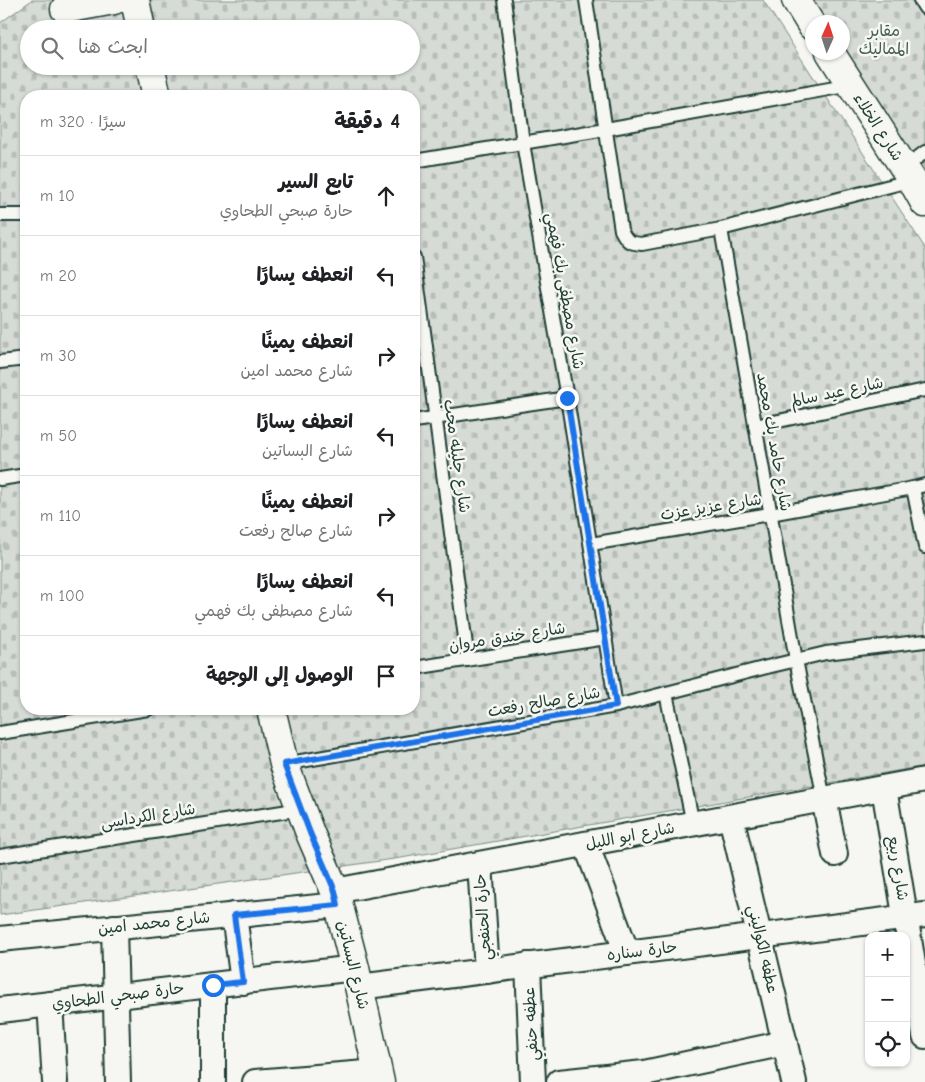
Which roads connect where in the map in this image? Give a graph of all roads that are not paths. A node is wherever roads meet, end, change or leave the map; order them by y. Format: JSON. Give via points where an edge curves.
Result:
{"nodes":[{"id":1,"x":114,"y":0,"type":"edge"},
{"id":2,"x":135,"y":0,"type":"edge"},
{"id":3,"x":504,"y":0,"type":"edge"},
{"id":4,"x":586,"y":0,"type":"edge"},
{"id":5,"x":796,"y":0,"type":"edge"},
{"id":6,"x":920,"y":0,"type":"edge"},
{"id":7,"x":925,"y":8,"type":"edge"},
{"id":8,"x":65,"y":9,"type":"dead end"},
{"id":9,"x":805,"y":15,"type":"edge"},
{"id":10,"x":139,"y":20,"type":"edge"},
{"id":11,"x":835,"y":60,"type":"edge"},
{"id":12,"x":152,"y":75,"type":"edge"},
{"id":13,"x":851,"y":86,"type":"junction"},
{"id":14,"x":156,"y":90,"type":"edge"},
{"id":15,"x":606,"y":129,"type":"junction"},
{"id":16,"x":523,"y":143,"type":"junction"},
{"id":17,"x":420,"y":160,"type":"edge"},
{"id":18,"x":918,"y":176,"type":"edge"},
{"id":19,"x":20,"y":214,"type":"edge"},
{"id":20,"x":0,"y":215,"type":"edge"},
{"id":21,"x":721,"y":230,"type":"junction"},
{"id":22,"x":420,"y":303,"type":"edge"},
{"id":23,"x":20,"y":360,"type":"edge"},
{"id":24,"x":0,"y":362,"type":"edge"},
{"id":25,"x":925,"y":390,"type":"edge"},
{"id":26,"x":567,"y":398,"type":"junction"},
{"id":27,"x":435,"y":418,"type":"junction"},
{"id":28,"x":420,"y":420,"type":"edge"},
{"id":29,"x":755,"y":426,"type":"junction"},
{"id":30,"x":20,"y":476,"type":"edge"},
{"id":31,"x":0,"y":479,"type":"edge"},
{"id":32,"x":919,"y":486,"type":"edge"},
{"id":33,"x":770,"y":514,"type":"junction"},
{"id":34,"x":590,"y":544,"type":"junction"},
{"id":35,"x":925,"y":547,"type":"edge"},
{"id":36,"x":606,"y":638,"type":"junction"},
{"id":37,"x":925,"y":641,"type":"edge"},
{"id":38,"x":468,"y":660,"type":"junction"},
{"id":39,"x":796,"y":660,"type":"junction"},
{"id":40,"x":420,"y":667,"type":"edge"},
{"id":41,"x":666,"y":693,"type":"junction"},
{"id":42,"x":616,"y":706,"type":"junction"},
{"id":43,"x":111,"y":715,"type":"edge"},
{"id":44,"x":272,"y":715,"type":"edge"},
{"id":45,"x":0,"y":733,"type":"edge"},
{"id":46,"x":284,"y":764,"type":"junction"},
{"id":47,"x":925,"y":780,"type":"edge"},
{"id":48,"x":884,"y":788,"type":"junction"},
{"id":49,"x":824,"y":799,"type":"junction"},
{"id":50,"x":301,"y":809,"type":"junction"},
{"id":51,"x":731,"y":817,"type":"junction"},
{"id":52,"x":693,"y":824,"type":"junction"},
{"id":53,"x":586,"y":844,"type":"junction"},
{"id":54,"x":835,"y":854,"type":"dead end"},
{"id":55,"x":0,"y":856,"type":"edge"},
{"id":56,"x":480,"y":864,"type":"junction"},
{"id":57,"x":336,"y":898,"type":"junction"},
{"id":58,"x":234,"y":915,"type":"junction"},
{"id":59,"x":915,"y":917,"type":"edge"},
{"id":60,"x":114,"y":927,"type":"junction"},
{"id":61,"x":760,"y":936,"type":"junction"},
{"id":62,"x":0,"y":938,"type":"edge"},
{"id":63,"x":627,"y":953,"type":"junction"},
{"id":64,"x":528,"y":966,"type":"junction"},
{"id":65,"x":486,"y":971,"type":"junction"},
{"id":66,"x":357,"y":977,"type":"junction"},
{"id":67,"x":243,"y":982,"type":"junction"},
{"id":68,"x":213,"y":985,"type":"junction"},
{"id":69,"x":116,"y":997,"type":"junction"},
{"id":70,"x":50,"y":1004,"type":"junction"},
{"id":71,"x":0,"y":1010,"type":"edge"},
{"id":72,"x":919,"y":1034,"type":"edge"},
{"id":73,"x":785,"y":1042,"type":"junction"},
{"id":74,"x":379,"y":1077,"type":"edge"},
{"id":75,"x":645,"y":1078,"type":"edge"},
{"id":76,"x":55,"y":1082,"type":"edge"},
{"id":77,"x":118,"y":1082,"type":"edge"},
{"id":78,"x":213,"y":1082,"type":"edge"},
{"id":79,"x":256,"y":1082,"type":"edge"},
{"id":80,"x":533,"y":1082,"type":"edge"},
{"id":81,"x":558,"y":1082,"type":"edge"},
{"id":82,"x":794,"y":1082,"type":"edge"}],
"edges":[{"from":1,"to":8,"type":"street"},
{"from":2,"to":10,"type":"street"},
{"from":3,"to":16,"type":"lane","name":"شارع مصطفى بك فهمي"},
{"from":4,"to":15,"type":"lane"},
{"from":5,"to":9,"type":"street"},
{"from":6,"to":7,"type":"lane"},
{"from":11,"to":13,"type":"street","name":"شارع الخلاء"},
{"from":12,"to":14,"type":"street"},
{"from":13,"to":15,"type":"lane"},
{"from":13,"to":18,"type":"street","name":"شارع الخلاء"},
{"from":15,"to":16,"type":"lane"},
{"from":15,"to":21,"type":"lane","via":[[625,238],[631,243],[642,244]]},
{"from":16,"to":17,"type":"lane"},
{"from":16,"to":26,"type":"lane","name":"شارع مصطفى بك فهمي"},
{"from":18,"to":21,"type":"lane"},
{"from":19,"to":20,"type":"lane"},
{"from":21,"to":29,"type":"lane","name":"شارع حامد بك محمد"},
{"from":22,"to":27,"type":"lane","name":"شارع جليله محب"},
{"from":23,"to":24,"type":"lane"},
{"from":25,"to":29,"type":"lane","name":"شارع عيد سالم"},
{"from":26,"to":27,"type":"lane"},
{"from":26,"to":34,"type":"lane","name":"شارع مصطفى بك فهمي"},
{"from":27,"to":28,"type":"lane"},
{"from":27,"to":38,"type":"lane","name":"شارع جليله محب"},
{"from":29,"to":33,"type":"lane","name":"شارع حامد بك محمد"},
{"from":30,"to":31,"type":"lane"},
{"from":32,"to":33,"type":"lane","name":"شارع عزيز عزت"},
{"from":32,"to":35,"type":"lane"},
{"from":33,"to":34,"type":"lane","name":"شارع عزيز عزت"},
{"from":33,"to":39,"type":"lane","name":"شارع حامد بك محمد"},
{"from":34,"to":36,"type":"lane","name":"شارع مصطفى بك فهمي"},
{"from":36,"to":38,"type":"lane","name":"شارع خندق مروان"},
{"from":36,"to":42,"type":"lane","name":"شارع مصطفى بك فهمي"},
{"from":37,"to":39,"type":"lane","name":"شارع صالح رفعت","via":[[826,653]]},
{"from":38,"to":40,"type":"lane","name":"شارع خندق مروان"},
{"from":39,"to":41,"type":"lane","name":"شارع صالح رفعت"},
{"from":39,"to":49,"type":"lane","name":"شارع حامد بك محمد"},
{"from":41,"to":42,"type":"lane","name":"شارع صالح رفعت"},
{"from":41,"to":52,"type":"lane"},
{"from":42,"to":46,"type":"lane","name":"شارع صالح رفعت"},
{"from":43,"to":45,"type":"lane"},
{"from":44,"to":46,"type":"street","name":"شارع البساتين"},
{"from":46,"to":50,"type":"street","name":"شارع البساتين"},
{"from":47,"to":48,"type":"street","name":"شارع ابو الليل"},
{"from":48,"to":49,"type":"street","name":"شارع ابو الليل"},
{"from":48,"to":59,"type":"street","name":"شارع ربيع"},
{"from":49,"to":51,"type":"street","name":"شارع ابو الليل"},
{"from":49,"to":54,"type":"street"},
{"from":50,"to":55,"type":"lane","name":"شارع الكرداسى"},
{"from":50,"to":57,"type":"street","name":"شارع البساتين"},
{"from":51,"to":52,"type":"street","name":"شارع ابو الليل"},
{"from":51,"to":61,"type":"street","name":"عطفه الكواليني"},
{"from":52,"to":53,"type":"street","name":"شارع ابو الليل"},
{"from":53,"to":56,"type":"street","name":"شارع ابو الليل"},
{"from":53,"to":63,"type":"street"},
{"from":56,"to":57,"type":"street","name":"شارع ابو الليل"},
{"from":56,"to":65,"type":"street","name":"حارة الحنفجي"},
{"from":57,"to":58,"type":"street","name":"شارع محمد امين"},
{"from":57,"to":66,"type":"street","name":"شارع البساتين"},
{"from":58,"to":60,"type":"street","name":"شارع محمد امين"},
{"from":58,"to":67,"type":"street"},
{"from":59,"to":61,"type":"street","name":"حارة سناره"},
{"from":59,"to":72,"type":"street","name":"شارع ربيع"},
{"from":60,"to":62,"type":"street","name":"شارع محمد امين"},
{"from":60,"to":69,"type":"street"},
{"from":61,"to":63,"type":"street","name":"حارة سناره"},
{"from":61,"to":73,"type":"street","name":"عطفه الكواليني"},
{"from":63,"to":64,"type":"street","name":"حارة سناره"},
{"from":64,"to":65,"type":"street","name":"حارة سناره"},
{"from":64,"to":80,"type":"street","name":"عطفه حنفي"},
{"from":65,"to":66,"type":"street","name":"حارة سناره"},
{"from":66,"to":67,"type":"street","name":"حارة صبحي الطحاوي"},
{"from":66,"to":74,"type":"street","name":"شارع البساتين"},
{"from":67,"to":68,"type":"street","name":"حارة صبحي الطحاوي"},
{"from":68,"to":69,"type":"street","name":"حارة صبحي الطحاوي"},
{"from":68,"to":78,"type":"street"},
{"from":69,"to":70,"type":"street","name":"حارة صبحي الطحاوي"},
{"from":69,"to":77,"type":"street"},
{"from":70,"to":71,"type":"street","name":"حارة صبحي الطحاوي"},
{"from":70,"to":76,"type":"street"},
{"from":73,"to":75,"type":"street"},
{"from":73,"to":82,"type":"street","name":"عطفه الكواليني"},
{"from":74,"to":79,"type":"street"},
{"from":75,"to":81,"type":"street"}]}
